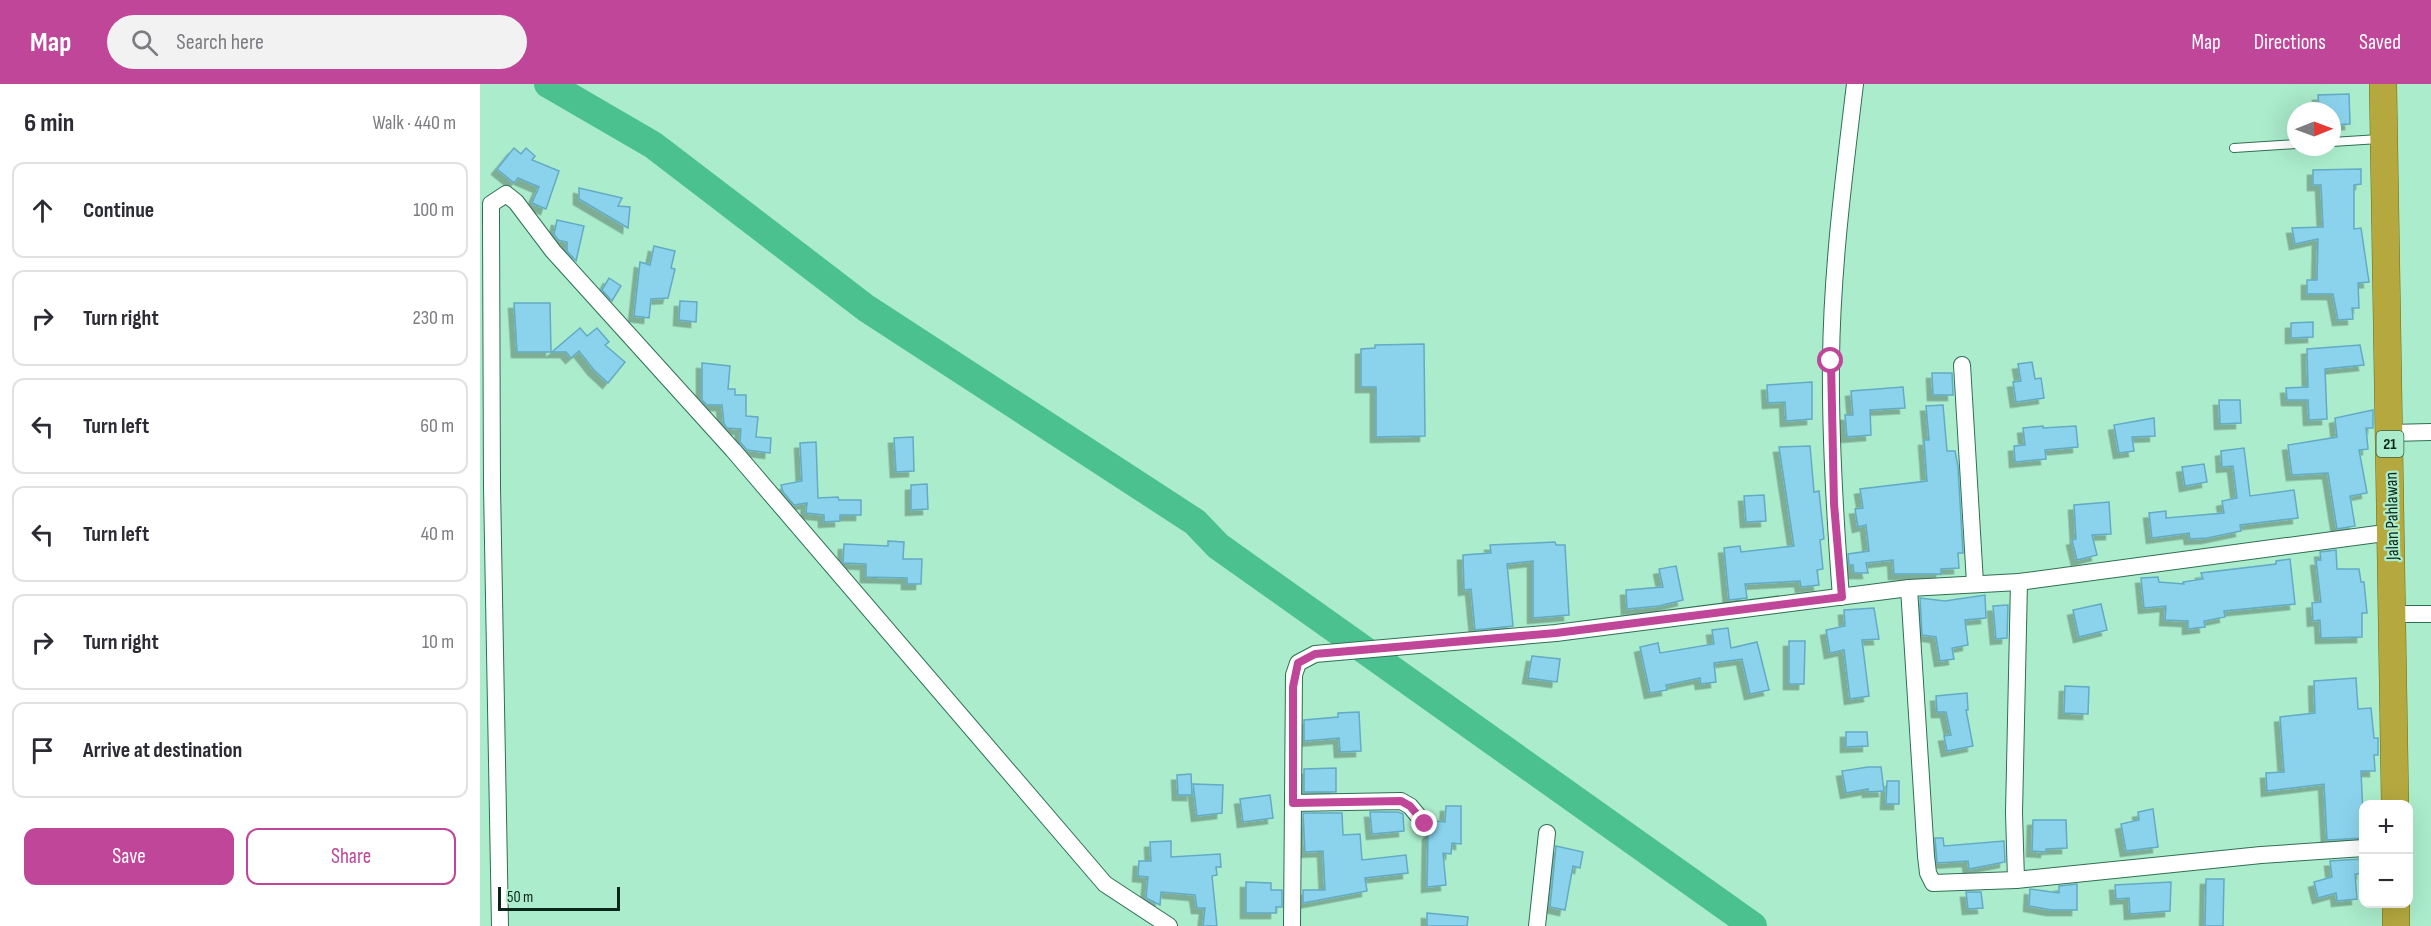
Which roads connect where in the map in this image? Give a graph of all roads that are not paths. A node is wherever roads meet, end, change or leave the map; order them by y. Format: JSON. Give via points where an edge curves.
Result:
{"nodes":[{"id":1,"x":1855,"y":84,"type":"edge"},
{"id":2,"x":2383,"y":84,"type":"edge"},
{"id":3,"x":2383,"y":139,"type":"junction"},
{"id":4,"x":2341,"y":141,"type":"edge"},
{"id":5,"x":2287,"y":145,"type":"edge"},
{"id":6,"x":2234,"y":148,"type":"dead end"},
{"id":7,"x":1962,"y":365,"type":"dead end"},
{"id":8,"x":2431,"y":432,"type":"edge"},
{"id":9,"x":2390,"y":433,"type":"junction"},
{"id":10,"x":2392,"y":532,"type":"junction"},
{"id":11,"x":2019,"y":582,"type":"junction"},
{"id":12,"x":1975,"y":583,"type":"junction"},
{"id":13,"x":1909,"y":588,"type":"junction"},
{"id":14,"x":1842,"y":597,"type":"junction"},
{"id":15,"x":2394,"y":614,"type":"junction"},
{"id":16,"x":2431,"y":614,"type":"edge"},
{"id":17,"x":2396,"y":800,"type":"edge"},
{"id":18,"x":1293,"y":803,"type":"junction"},
{"id":19,"x":1425,"y":824,"type":"dead end"},
{"id":20,"x":1547,"y":833,"type":"dead end"},
{"id":21,"x":2359,"y":848,"type":"edge"},
{"id":22,"x":2016,"y":880,"type":"junction"},
{"id":23,"x":2396,"y":908,"type":"edge"},
{"id":24,"x":500,"y":926,"type":"edge"},
{"id":25,"x":1169,"y":926,"type":"edge"},
{"id":26,"x":1292,"y":926,"type":"edge"},
{"id":27,"x":1537,"y":926,"type":"edge"},
{"id":28,"x":2396,"y":926,"type":"edge"}],
"edges":[{"from":1,"to":14,"type":"street","via":[[1836,248],[1831,361],[1834,504]]},
{"from":2,"to":3,"type":"highway","name":"Jalan Pahlawan","number":"21"},
{"from":3,"to":4,"type":"lane"},
{"from":3,"to":9,"type":"highway","name":"Jalan Pahlawan","number":"21"},
{"from":5,"to":6,"type":"lane"},
{"from":7,"to":12,"type":"street"},
{"from":8,"to":9,"type":"street"},
{"from":9,"to":10,"type":"highway","name":"Jalan Pahlawan","number":"21"},
{"from":10,"to":11,"type":"street"},
{"from":10,"to":15,"type":"highway","name":"Jalan Pahlawan","number":"21"},
{"from":11,"to":12,"type":"street"},
{"from":11,"to":22,"type":"street"},
{"from":12,"to":13,"type":"street"},
{"from":13,"to":14,"type":"street"},
{"from":13,"to":22,"type":"street","via":[[1928,873],[1938,885]]},
{"from":14,"to":18,"type":"street","via":[[1556,633],[1315,654],[1302,659],[1294,675]]},
{"from":15,"to":16,"type":"street"},
{"from":15,"to":17,"type":"highway","name":"Jalan Pahlawan","number":"21"},
{"from":18,"to":19,"type":"street","via":[[1401,801]]},
{"from":18,"to":26,"type":"street"},
{"from":20,"to":27,"type":"street"},
{"from":21,"to":22,"type":"street"},
{"from":23,"to":28,"type":"highway"},
{"from":24,"to":25,"type":"street","via":[[491,204],[506,194],[733,450],[1105,884]]}]}
